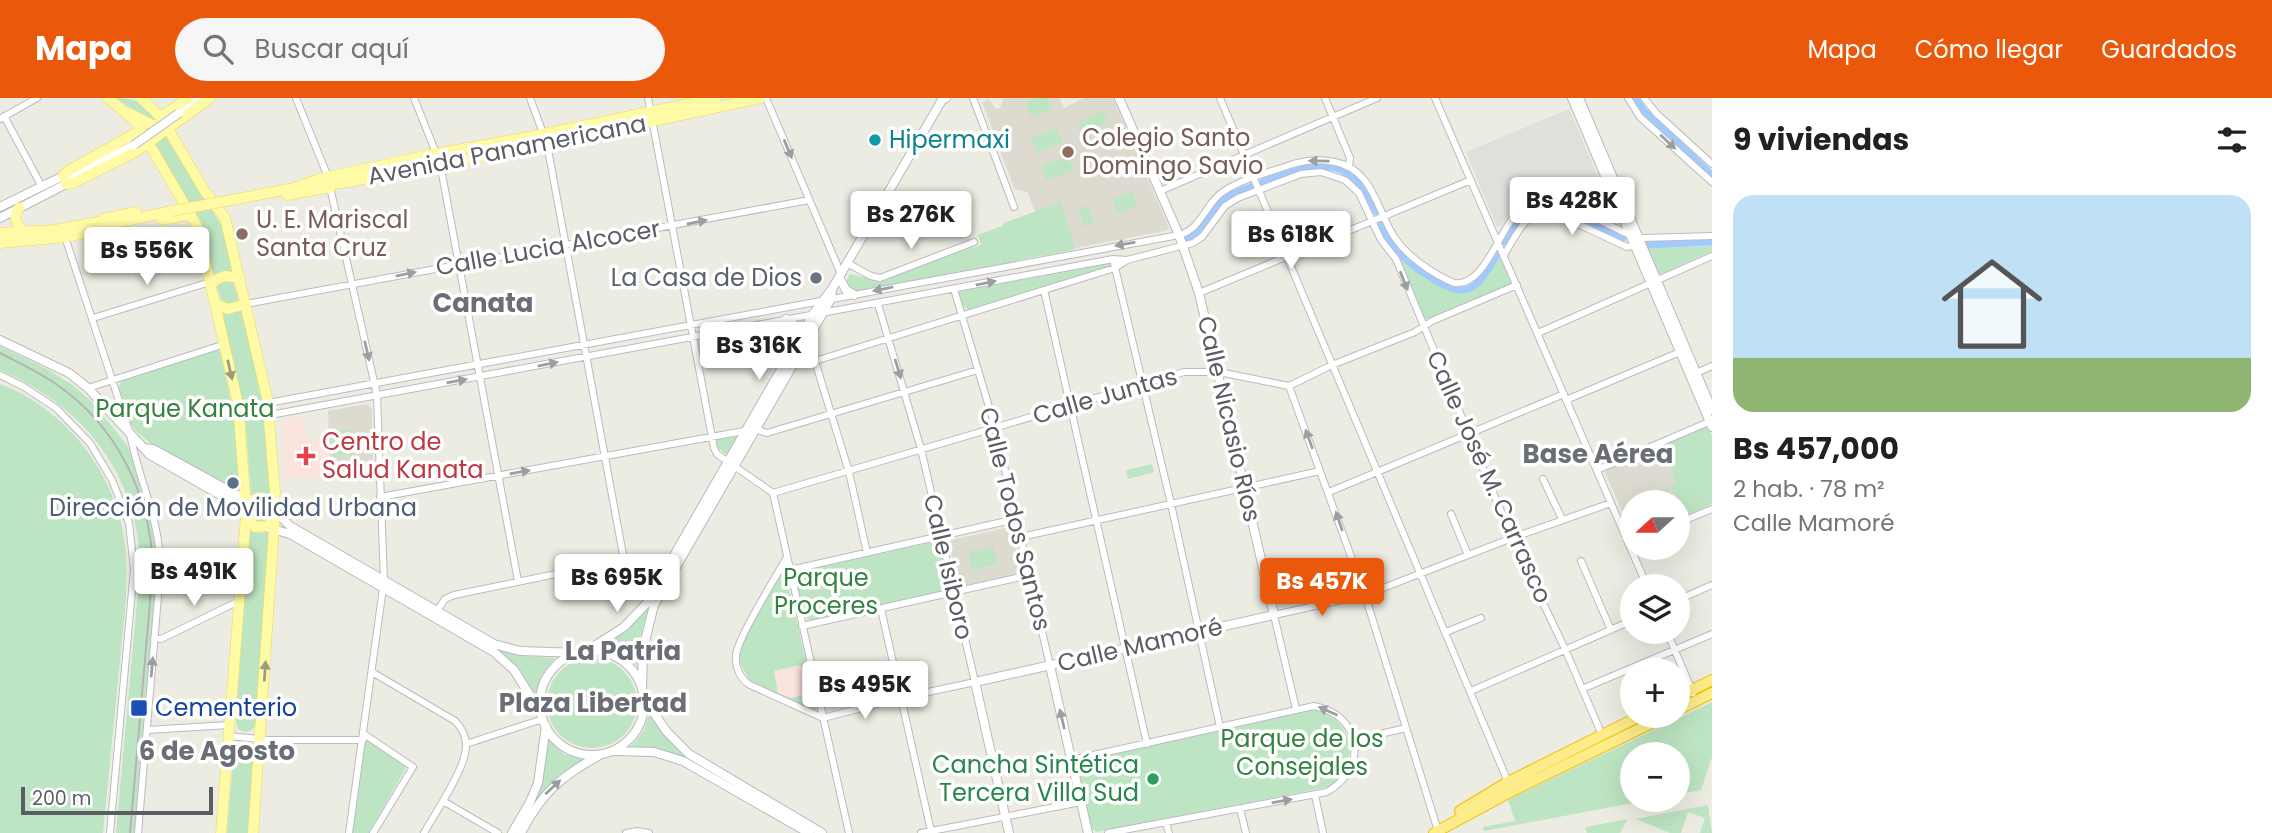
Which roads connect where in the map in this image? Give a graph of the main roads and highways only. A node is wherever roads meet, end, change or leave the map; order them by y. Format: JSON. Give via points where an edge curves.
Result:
{"nodes":[{"id":1,"x":108,"y":98,"type":"edge"},
{"id":2,"x":141,"y":98,"type":"edge"},
{"id":3,"x":210,"y":98,"type":"edge"},
{"id":4,"x":716,"y":98,"type":"edge"},
{"id":5,"x":760,"y":98,"type":"edge"},
{"id":6,"x":195,"y":99,"type":"edge"},
{"id":7,"x":125,"y":112,"type":"junction"},
{"id":8,"x":161,"y":117,"type":"junction"},
{"id":9,"x":652,"y":117,"type":"junction"},
{"id":10,"x":168,"y":128,"type":"junction"},
{"id":11,"x":142,"y":131,"type":"junction"},
{"id":12,"x":149,"y":142,"type":"junction"},
{"id":13,"x":439,"y":159,"type":"junction"},
{"id":14,"x":326,"y":181,"type":"junction"},
{"id":15,"x":342,"y":183,"type":"junction"},
{"id":16,"x":294,"y":188,"type":"junction"},
{"id":17,"x":209,"y":197,"type":"junction"},
{"id":18,"x":184,"y":202,"type":"junction"},
{"id":19,"x":19,"y":208,"type":"road end"},
{"id":20,"x":218,"y":208,"type":"junction"},
{"id":21,"x":191,"y":214,"type":"junction"},
{"id":22,"x":99,"y":226,"type":"junction"},
{"id":23,"x":24,"y":231,"type":"junction"},
{"id":24,"x":0,"y":233,"type":"edge"},
{"id":25,"x":0,"y":243,"type":"edge"},
{"id":26,"x":240,"y":278,"type":"junction"},
{"id":27,"x":210,"y":282,"type":"junction"},
{"id":28,"x":215,"y":304,"type":"junction"},
{"id":29,"x":246,"y":304,"type":"junction"},
{"id":30,"x":248,"y":506,"type":"junction"},
{"id":31,"x":275,"y":511,"type":"junction"},
{"id":32,"x":1712,"y":680,"type":"edge"},
{"id":33,"x":1712,"y":693,"type":"edge"},
{"id":34,"x":1690,"y":695,"type":"edge"},
{"id":35,"x":1694,"y":695,"type":"junction"},
{"id":36,"x":1690,"y":699,"type":"edge"},
{"id":37,"x":1620,"y":726,"type":"edge"},
{"id":38,"x":1640,"y":728,"type":"edge"},
{"id":39,"x":1510,"y":787,"type":"junction"},
{"id":40,"x":1436,"y":830,"type":"edge"},
{"id":41,"x":221,"y":833,"type":"edge"},
{"id":42,"x":253,"y":833,"type":"edge"},
{"id":43,"x":1422,"y":833,"type":"edge"}],
"edges":[{"from":1,"to":7,"type":"main road"},
{"from":2,"to":8,"type":"main road"},
{"from":3,"to":10,"type":"main road"},
{"from":4,"to":9,"type":"main road","name":"Avenida Panamericana"},
{"from":5,"to":9,"type":"main road","name":"Avenida Panamericana"},
{"from":6,"to":8,"type":"main road"},
{"from":7,"to":10,"type":"main road"},
{"from":7,"to":11,"type":"main road"},
{"from":8,"to":10,"type":"main road"},
{"from":9,"to":13,"type":"main road","name":"Avenida Panamericana"},
{"from":10,"to":12,"type":"main road"},
{"from":10,"to":17,"type":"main road"},
{"from":11,"to":12,"type":"main road"},
{"from":11,"to":12,"type":"main road","via":[[68,171],[66,179],[73,183]]},
{"from":12,"to":18,"type":"main road"},
{"from":13,"to":14,"type":"main road","name":"Avenida Panamericana"},
{"from":13,"to":15,"type":"main road","name":"Avenida Panamericana"},
{"from":14,"to":15,"type":"main road"},
{"from":14,"to":16,"type":"main road","name":"Avenida Panamericana"},
{"from":14,"to":17,"type":"main road"},
{"from":14,"to":20,"type":"main road"},
{"from":15,"to":16,"type":"main road","name":"Avenida Panamericana"},
{"from":16,"to":22,"type":"main road","name":"Avenida Panamericana","bridge":true},
{"from":17,"to":20,"type":"main road"},
{"from":18,"to":21,"type":"main road"},
{"from":18,"to":22,"type":"main road","via":[[107,218]]},
{"from":19,"to":23,"type":"main road","via":[[16,222]]},
{"from":20,"to":26,"type":"main road","via":[[229,229]]},
{"from":21,"to":22,"type":"main road","via":[[111,230]]},
{"from":21,"to":27,"type":"main road"},
{"from":22,"to":23,"type":"main road","name":"Avenida Panamericana"},
{"from":22,"to":25,"type":"main road","name":"Avenida Panamericana","via":[[65,237]]},
{"from":23,"to":24,"type":"main road","name":"Avenida Panamericana"},
{"from":26,"to":27,"type":"main road","via":[[225,276]]},
{"from":26,"to":29,"type":"main road"},
{"from":27,"to":28,"type":"main road"},
{"from":28,"to":29,"type":"main road","via":[[228,309]]},
{"from":28,"to":30,"type":"main road","one_way":true,"via":[[240,419]]},
{"from":29,"to":31,"type":"main road","via":[[270,415]]},
{"from":30,"to":31,"type":"main road","via":[[266,499]]},
{"from":30,"to":31,"type":"main road","via":[[250,523],[259,528],[270,524]]},
{"from":30,"to":41,"type":"main road"},
{"from":42,"to":31,"type":"main road","one_way":true},
{"from":32,"to":35,"type":"highway"},
{"from":33,"to":35,"type":"highway"},
{"from":34,"to":35,"type":"highway"},
{"from":35,"to":36,"type":"highway"},
{"from":37,"to":39,"type":"highway"},
{"from":38,"to":39,"type":"highway"},
{"from":39,"to":40,"type":"highway"},
{"from":40,"to":43,"type":"highway"}]}
